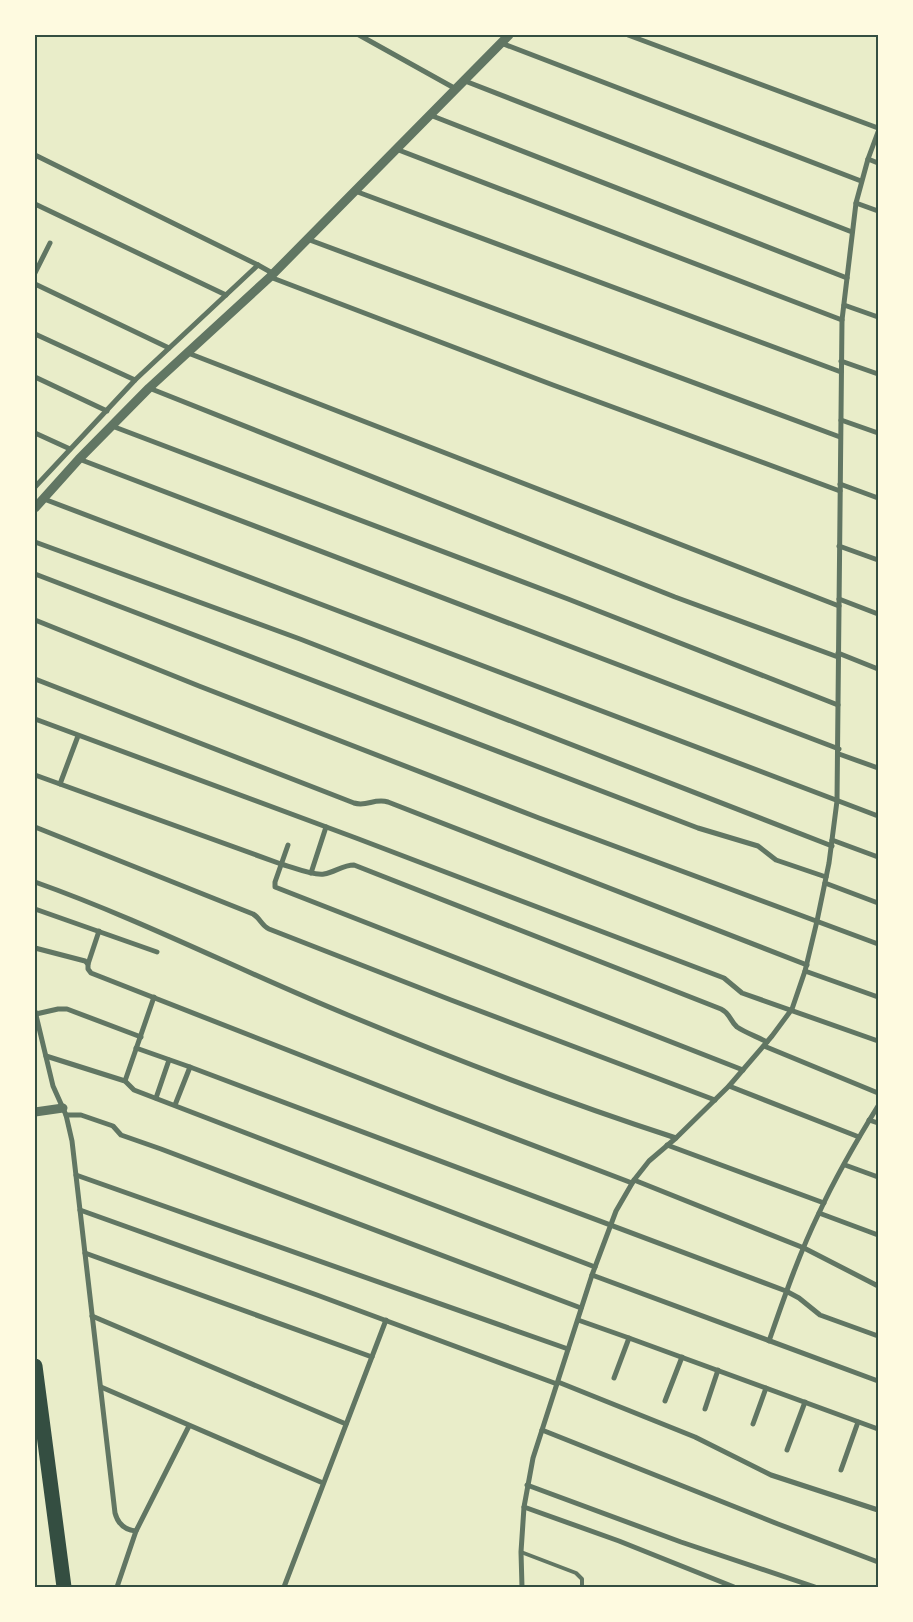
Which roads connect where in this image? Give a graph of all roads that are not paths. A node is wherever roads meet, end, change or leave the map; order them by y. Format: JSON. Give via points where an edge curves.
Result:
{"nodes":[{"id":1,"x":359,"y":35,"type":"edge"},
{"id":2,"x":509,"y":35,"type":"edge"},
{"id":3,"x":628,"y":35,"type":"edge"},
{"id":4,"x":501,"y":43,"type":"junction"},
{"id":5,"x":464,"y":81,"type":"junction"},
{"id":6,"x":456,"y":89,"type":"junction"},
{"id":7,"x":430,"y":115,"type":"junction"},
{"id":8,"x":878,"y":128,"type":"edge"},
{"id":9,"x":878,"y":132,"type":"edge"},
{"id":10,"x":396,"y":149,"type":"junction"},
{"id":11,"x":35,"y":155,"type":"edge"},
{"id":12,"x":868,"y":159,"type":"junction"},
{"id":13,"x":878,"y":163,"type":"edge"},
{"id":14,"x":861,"y":181,"type":"junction"},
{"id":15,"x":355,"y":191,"type":"junction"},
{"id":16,"x":856,"y":203,"type":"junction"},
{"id":17,"x":35,"y":204,"type":"edge"},
{"id":18,"x":878,"y":211,"type":"edge"},
{"id":19,"x":852,"y":232,"type":"junction"},
{"id":20,"x":307,"y":239,"type":"junction"},
{"id":21,"x":50,"y":243,"type":"dead end"},
{"id":22,"x":258,"y":265,"type":"junction"},
{"id":23,"x":35,"y":273,"type":"edge"},
{"id":24,"x":272,"y":275,"type":"junction"},
{"id":25,"x":847,"y":278,"type":"junction"},
{"id":26,"x":35,"y":284,"type":"edge"},
{"id":27,"x":226,"y":295,"type":"junction"},
{"id":28,"x":844,"y":305,"type":"junction"},
{"id":29,"x":878,"y":317,"type":"edge"},
{"id":30,"x":842,"y":320,"type":"junction"},
{"id":31,"x":35,"y":334,"type":"edge"},
{"id":32,"x":169,"y":348,"type":"junction"},
{"id":33,"x":187,"y":353,"type":"junction"},
{"id":34,"x":841,"y":361,"type":"junction"},
{"id":35,"x":841,"y":372,"type":"junction"},
{"id":36,"x":878,"y":374,"type":"edge"},
{"id":37,"x":35,"y":377,"type":"edge"},
{"id":38,"x":135,"y":380,"type":"junction"},
{"id":39,"x":149,"y":388,"type":"junction"},
{"id":40,"x":107,"y":411,"type":"junction"},
{"id":41,"x":841,"y":420,"type":"junction"},
{"id":42,"x":112,"y":426,"type":"junction"},
{"id":43,"x":35,"y":433,"type":"edge"},
{"id":44,"x":878,"y":433,"type":"edge"},
{"id":45,"x":840,"y":436,"type":"junction"},
{"id":46,"x":70,"y":449,"type":"junction"},
{"id":47,"x":79,"y":459,"type":"junction"},
{"id":48,"x":36,"y":484,"type":"edge"},
{"id":49,"x":840,"y":484,"type":"junction"},
{"id":50,"x":840,"y":490,"type":"junction"},
{"id":51,"x":878,"y":498,"type":"edge"},
{"id":52,"x":44,"y":499,"type":"junction"},
{"id":53,"x":35,"y":508,"type":"edge"},
{"id":54,"x":35,"y":542,"type":"edge"},
{"id":55,"x":839,"y":546,"type":"junction"},
{"id":56,"x":878,"y":560,"type":"edge"},
{"id":57,"x":35,"y":574,"type":"edge"},
{"id":58,"x":839,"y":599,"type":"junction"},
{"id":59,"x":838,"y":606,"type":"junction"},
{"id":60,"x":878,"y":614,"type":"edge"},
{"id":61,"x":35,"y":620,"type":"edge"},
{"id":62,"x":838,"y":655,"type":"junction"},
{"id":63,"x":878,"y":669,"type":"edge"},
{"id":64,"x":35,"y":679,"type":"edge"},
{"id":65,"x":838,"y":705,"type":"junction"},
{"id":66,"x":35,"y":719,"type":"edge"},
{"id":67,"x":78,"y":736,"type":"junction"},
{"id":68,"x":839,"y":751,"type":"junction"},
{"id":69,"x":878,"y":768,"type":"edge"},
{"id":70,"x":35,"y":775,"type":"edge"},
{"id":71,"x":60,"y":784,"type":"junction"},
{"id":72,"x":837,"y":801,"type":"junction"},
{"id":73,"x":878,"y":816,"type":"edge"},
{"id":74,"x":35,"y":827,"type":"edge"},
{"id":75,"x":326,"y":827,"type":"junction"},
{"id":76,"x":832,"y":843,"type":"junction"},
{"id":77,"x":288,"y":845,"type":"dead end"},
{"id":78,"x":878,"y":857,"type":"edge"},
{"id":79,"x":281,"y":864,"type":"junction"},
{"id":80,"x":311,"y":873,"type":"junction"},
{"id":81,"x":825,"y":880,"type":"junction"},
{"id":82,"x":35,"y":882,"type":"edge"},
{"id":83,"x":878,"y":903,"type":"edge"},
{"id":84,"x":35,"y":909,"type":"edge"},
{"id":85,"x":817,"y":921,"type":"junction"},
{"id":86,"x":99,"y":931,"type":"junction"},
{"id":87,"x":878,"y":944,"type":"edge"},
{"id":88,"x":35,"y":948,"type":"edge"},
{"id":89,"x":157,"y":952,"type":"dead end"},
{"id":90,"x":88,"y":964,"type":"junction"},
{"id":91,"x":807,"y":965,"type":"junction"},
{"id":92,"x":805,"y":971,"type":"junction"},
{"id":93,"x":154,"y":997,"type":"junction"},
{"id":94,"x":878,"y":997,"type":"edge"},
{"id":95,"x":792,"y":1009,"type":"junction"},
{"id":96,"x":35,"y":1012,"type":"edge"},
{"id":97,"x":141,"y":1037,"type":"junction"},
{"id":98,"x":878,"y":1041,"type":"edge"},
{"id":99,"x":766,"y":1044,"type":"junction"},
{"id":100,"x":136,"y":1048,"type":"junction"},
{"id":101,"x":46,"y":1056,"type":"junction"},
{"id":102,"x":169,"y":1060,"type":"junction"},
{"id":103,"x":190,"y":1067,"type":"junction"},
{"id":104,"x":743,"y":1070,"type":"junction"},
{"id":105,"x":125,"y":1081,"type":"junction"},
{"id":106,"x":729,"y":1086,"type":"junction"},
{"id":107,"x":878,"y":1093,"type":"edge"},
{"id":108,"x":156,"y":1098,"type":"junction"},
{"id":109,"x":715,"y":1100,"type":"junction"},
{"id":110,"x":175,"y":1105,"type":"junction"},
{"id":111,"x":878,"y":1106,"type":"edge"},
{"id":112,"x":35,"y":1112,"type":"edge"},
{"id":113,"x":64,"y":1112,"type":"junction"},
{"id":114,"x":869,"y":1120,"type":"junction"},
{"id":115,"x":878,"y":1124,"type":"edge"},
{"id":116,"x":859,"y":1137,"type":"junction"},
{"id":117,"x":676,"y":1138,"type":"junction"},
{"id":118,"x":667,"y":1145,"type":"junction"},
{"id":119,"x":845,"y":1164,"type":"junction"},
{"id":120,"x":76,"y":1175,"type":"junction"},
{"id":121,"x":878,"y":1177,"type":"edge"},
{"id":122,"x":633,"y":1181,"type":"junction"},
{"id":123,"x":824,"y":1203,"type":"junction"},
{"id":124,"x":80,"y":1210,"type":"junction"},
{"id":125,"x":819,"y":1213,"type":"junction"},
{"id":126,"x":610,"y":1226,"type":"junction"},
{"id":127,"x":878,"y":1235,"type":"edge"},
{"id":128,"x":804,"y":1248,"type":"junction"},
{"id":129,"x":85,"y":1253,"type":"junction"},
{"id":130,"x":595,"y":1267,"type":"junction"},
{"id":131,"x":592,"y":1275,"type":"junction"},
{"id":132,"x":878,"y":1286,"type":"edge"},
{"id":133,"x":786,"y":1291,"type":"junction"},
{"id":134,"x":581,"y":1308,"type":"junction"},
{"id":135,"x":92,"y":1316,"type":"junction"},
{"id":136,"x":386,"y":1320,"type":"junction"},
{"id":137,"x":578,"y":1320,"type":"junction"},
{"id":138,"x":878,"y":1336,"type":"edge"},
{"id":139,"x":630,"y":1338,"type":"junction"},
{"id":140,"x":768,"y":1340,"type":"junction"},
{"id":141,"x":568,"y":1349,"type":"junction"},
{"id":142,"x":372,"y":1357,"type":"junction"},
{"id":143,"x":682,"y":1357,"type":"junction"},
{"id":144,"x":35,"y":1366,"type":"edge"},
{"id":145,"x":718,"y":1370,"type":"junction"},
{"id":146,"x":614,"y":1378,"type":"dead end"},
{"id":147,"x":878,"y":1381,"type":"edge"},
{"id":148,"x":557,"y":1383,"type":"junction"},
{"id":149,"x":100,"y":1387,"type":"junction"},
{"id":150,"x":766,"y":1388,"type":"junction"},
{"id":151,"x":665,"y":1401,"type":"dead end"},
{"id":152,"x":805,"y":1402,"type":"junction"},
{"id":153,"x":705,"y":1409,"type":"dead end"},
{"id":154,"x":858,"y":1422,"type":"junction"},
{"id":155,"x":346,"y":1424,"type":"junction"},
{"id":156,"x":753,"y":1424,"type":"dead end"},
{"id":157,"x":189,"y":1426,"type":"junction"},
{"id":158,"x":878,"y":1429,"type":"edge"},
{"id":159,"x":542,"y":1430,"type":"junction"},
{"id":160,"x":787,"y":1450,"type":"dead end"},
{"id":161,"x":841,"y":1470,"type":"dead end"},
{"id":162,"x":323,"y":1483,"type":"junction"},
{"id":163,"x":527,"y":1485,"type":"junction"},
{"id":164,"x":524,"y":1507,"type":"junction"},
{"id":165,"x":878,"y":1510,"type":"edge"},
{"id":166,"x":136,"y":1531,"type":"junction"},
{"id":167,"x":521,"y":1552,"type":"junction"},
{"id":168,"x":878,"y":1562,"type":"edge"},
{"id":169,"x":64,"y":1587,"type":"edge"},
{"id":170,"x":117,"y":1587,"type":"edge"},
{"id":171,"x":284,"y":1587,"type":"edge"},
{"id":172,"x":522,"y":1587,"type":"edge"},
{"id":173,"x":582,"y":1587,"type":"edge"},
{"id":174,"x":734,"y":1587,"type":"edge"},
{"id":175,"x":815,"y":1587,"type":"edge"}],
"edges":[{"from":1,"to":6,"type":"street"},
{"from":2,"to":4,"type":"street"},
{"from":3,"to":8,"type":"street"},
{"from":4,"to":5,"type":"street"},
{"from":4,"to":14,"type":"street"},
{"from":5,"to":6,"type":"street"},
{"from":5,"to":19,"type":"street"},
{"from":6,"to":7,"type":"street"},
{"from":7,"to":10,"type":"street"},
{"from":7,"to":25,"type":"street"},
{"from":9,"to":12,"type":"street"},
{"from":10,"to":15,"type":"street"},
{"from":10,"to":30,"type":"street"},
{"from":11,"to":22,"type":"street"},
{"from":12,"to":13,"type":"street"},
{"from":12,"to":14,"type":"street"},
{"from":14,"to":16,"type":"street"},
{"from":15,"to":20,"type":"street"},
{"from":15,"to":35,"type":"street"},
{"from":16,"to":18,"type":"street"},
{"from":16,"to":19,"type":"street"},
{"from":17,"to":27,"type":"street"},
{"from":19,"to":25,"type":"street"},
{"from":20,"to":24,"type":"street"},
{"from":20,"to":45,"type":"street"},
{"from":21,"to":23,"type":"street"},
{"from":22,"to":24,"type":"street"},
{"from":22,"to":27,"type":"street"},
{"from":24,"to":33,"type":"street"},
{"from":24,"to":50,"type":"street","via":[[553,385]]},
{"from":25,"to":28,"type":"street"},
{"from":26,"to":32,"type":"street"},
{"from":27,"to":32,"type":"street"},
{"from":28,"to":29,"type":"street"},
{"from":28,"to":30,"type":"street"},
{"from":30,"to":34,"type":"street"},
{"from":31,"to":38,"type":"street"},
{"from":32,"to":38,"type":"street"},
{"from":33,"to":39,"type":"street"},
{"from":33,"to":59,"type":"street"},
{"from":34,"to":35,"type":"street"},
{"from":34,"to":36,"type":"street"},
{"from":35,"to":41,"type":"street"},
{"from":37,"to":40,"type":"street"},
{"from":38,"to":40,"type":"street"},
{"from":39,"to":42,"type":"street"},
{"from":39,"to":62,"type":"street","via":[[675,596]]},
{"from":40,"to":46,"type":"street"},
{"from":41,"to":44,"type":"street"},
{"from":41,"to":45,"type":"street"},
{"from":42,"to":47,"type":"street"},
{"from":42,"to":65,"type":"street"},
{"from":43,"to":46,"type":"street"},
{"from":45,"to":49,"type":"street"},
{"from":46,"to":48,"type":"street"},
{"from":47,"to":52,"type":"street"},
{"from":47,"to":68,"type":"street"},
{"from":49,"to":50,"type":"street"},
{"from":49,"to":51,"type":"street"},
{"from":50,"to":55,"type":"street"},
{"from":52,"to":53,"type":"street"},
{"from":52,"to":72,"type":"street"},
{"from":54,"to":76,"type":"street","via":[[300,639]]},
{"from":55,"to":56,"type":"street"},
{"from":55,"to":58,"type":"street"},
{"from":57,"to":81,"type":"street","via":[[698,828],[758,846],[776,860]]},
{"from":58,"to":59,"type":"street"},
{"from":58,"to":60,"type":"street"},
{"from":59,"to":62,"type":"street"},
{"from":61,"to":85,"type":"street","via":[[538,818]]},
{"from":62,"to":63,"type":"street"},
{"from":62,"to":65,"type":"street"},
{"from":64,"to":91,"type":"street","via":[[354,803],[388,802]]},
{"from":65,"to":68,"type":"street"},
{"from":66,"to":67,"type":"street"},
{"from":67,"to":71,"type":"street"},
{"from":67,"to":75,"type":"street"},
{"from":68,"to":69,"type":"street"},
{"from":68,"to":72,"type":"street"},
{"from":70,"to":71,"type":"street"},
{"from":71,"to":79,"type":"street"},
{"from":72,"to":73,"type":"street"},
{"from":72,"to":76,"type":"street"},
{"from":74,"to":109,"type":"street","via":[[253,914],[265,928]]},
{"from":75,"to":80,"type":"street"},
{"from":75,"to":95,"type":"street","via":[[724,978],[742,993]]},
{"from":76,"to":78,"type":"street"},
{"from":76,"to":81,"type":"street"},
{"from":77,"to":79,"type":"street"},
{"from":79,"to":80,"type":"street"},
{"from":79,"to":104,"type":"street","via":[[275,887]]},
{"from":80,"to":99,"type":"street","via":[[325,874],[354,865],[721,1009],[729,1014],[734,1024]]},
{"from":81,"to":83,"type":"street"},
{"from":81,"to":85,"type":"street"},
{"from":82,"to":117,"type":"street","via":[[110,911],[347,1015],[588,1109]]},
{"from":84,"to":86,"type":"street"},
{"from":85,"to":87,"type":"street"},
{"from":85,"to":91,"type":"street"},
{"from":86,"to":89,"type":"street"},
{"from":86,"to":90,"type":"street"},
{"from":88,"to":90,"type":"street"},
{"from":90,"to":93,"type":"street","via":[[91,973]]},
{"from":91,"to":92,"type":"street"},
{"from":92,"to":94,"type":"street"},
{"from":92,"to":95,"type":"street"},
{"from":93,"to":97,"type":"street"},
{"from":93,"to":122,"type":"street","via":[[438,1110]]},
{"from":95,"to":98,"type":"street"},
{"from":95,"to":99,"type":"street"},
{"from":96,"to":97,"type":"street","via":[[66,1009]]},
{"from":96,"to":101,"type":"street"},
{"from":97,"to":100,"type":"street"},
{"from":99,"to":104,"type":"street"},
{"from":99,"to":107,"type":"street"},
{"from":100,"to":102,"type":"street"},
{"from":100,"to":105,"type":"street"},
{"from":101,"to":105,"type":"street"},
{"from":101,"to":113,"type":"street","via":[[53,1086]]},
{"from":102,"to":103,"type":"street"},
{"from":102,"to":108,"type":"street"},
{"from":103,"to":110,"type":"street"},
{"from":103,"to":126,"type":"street"},
{"from":104,"to":106,"type":"street"},
{"from":105,"to":108,"type":"street","via":[[134,1090]]},
{"from":106,"to":109,"type":"street"},
{"from":106,"to":116,"type":"street"},
{"from":108,"to":110,"type":"street"},
{"from":109,"to":117,"type":"street"},
{"from":110,"to":130,"type":"street"},
{"from":111,"to":114,"type":"street"},
{"from":112,"to":113,"type":"street"},
{"from":113,"to":120,"type":"street"},
{"from":113,"to":134,"type":"street","via":[[113,1126],[121,1135]]},
{"from":114,"to":115,"type":"street"},
{"from":114,"to":116,"type":"street"},
{"from":116,"to":119,"type":"street"},
{"from":117,"to":118,"type":"street"},
{"from":118,"to":122,"type":"street"},
{"from":118,"to":123,"type":"street"},
{"from":119,"to":121,"type":"street"},
{"from":119,"to":123,"type":"street"},
{"from":120,"to":124,"type":"street"},
{"from":120,"to":141,"type":"street"},
{"from":122,"to":126,"type":"street"},
{"from":122,"to":128,"type":"street"},
{"from":123,"to":125,"type":"street"},
{"from":124,"to":129,"type":"street"},
{"from":124,"to":136,"type":"street"},
{"from":125,"to":127,"type":"street"},
{"from":125,"to":128,"type":"street"},
{"from":126,"to":130,"type":"street"},
{"from":126,"to":133,"type":"street"},
{"from":128,"to":132,"type":"street"},
{"from":128,"to":133,"type":"street"},
{"from":129,"to":135,"type":"street"},
{"from":129,"to":142,"type":"street"},
{"from":130,"to":131,"type":"street"},
{"from":131,"to":134,"type":"street"},
{"from":131,"to":140,"type":"street"},
{"from":133,"to":138,"type":"street","via":[[820,1315]]},
{"from":133,"to":140,"type":"street"},
{"from":134,"to":137,"type":"street"},
{"from":135,"to":149,"type":"street"},
{"from":135,"to":155,"type":"street"},
{"from":136,"to":142,"type":"street"},
{"from":136,"to":148,"type":"street"},
{"from":137,"to":139,"type":"street"},
{"from":137,"to":141,"type":"street"},
{"from":139,"to":143,"type":"street"},
{"from":139,"to":146,"type":"street"},
{"from":140,"to":147,"type":"street"},
{"from":141,"to":148,"type":"street"},
{"from":142,"to":155,"type":"street"},
{"from":143,"to":145,"type":"street"},
{"from":143,"to":151,"type":"street"},
{"from":144,"to":169,"type":"highway"},
{"from":145,"to":150,"type":"street"},
{"from":145,"to":153,"type":"street"},
{"from":148,"to":159,"type":"street"},
{"from":148,"to":165,"type":"street","via":[[695,1437],[771,1474]]},
{"from":149,"to":157,"type":"street"},
{"from":149,"to":166,"type":"street","via":[[116,1518],[126,1529]]},
{"from":150,"to":152,"type":"street"},
{"from":150,"to":156,"type":"street"},
{"from":152,"to":154,"type":"street"},
{"from":152,"to":160,"type":"street"},
{"from":154,"to":158,"type":"street"},
{"from":154,"to":161,"type":"street"},
{"from":155,"to":162,"type":"street"},
{"from":157,"to":162,"type":"street"},
{"from":157,"to":166,"type":"street"},
{"from":159,"to":163,"type":"street"},
{"from":159,"to":168,"type":"street"},
{"from":162,"to":171,"type":"street"},
{"from":163,"to":164,"type":"street"},
{"from":163,"to":175,"type":"street"},
{"from":164,"to":167,"type":"street"},
{"from":164,"to":174,"type":"street"},
{"from":166,"to":170,"type":"street"},
{"from":167,"to":172,"type":"street"},
{"from":167,"to":173,"type":"lane","via":[[576,1573],[582,1579]]}]}
